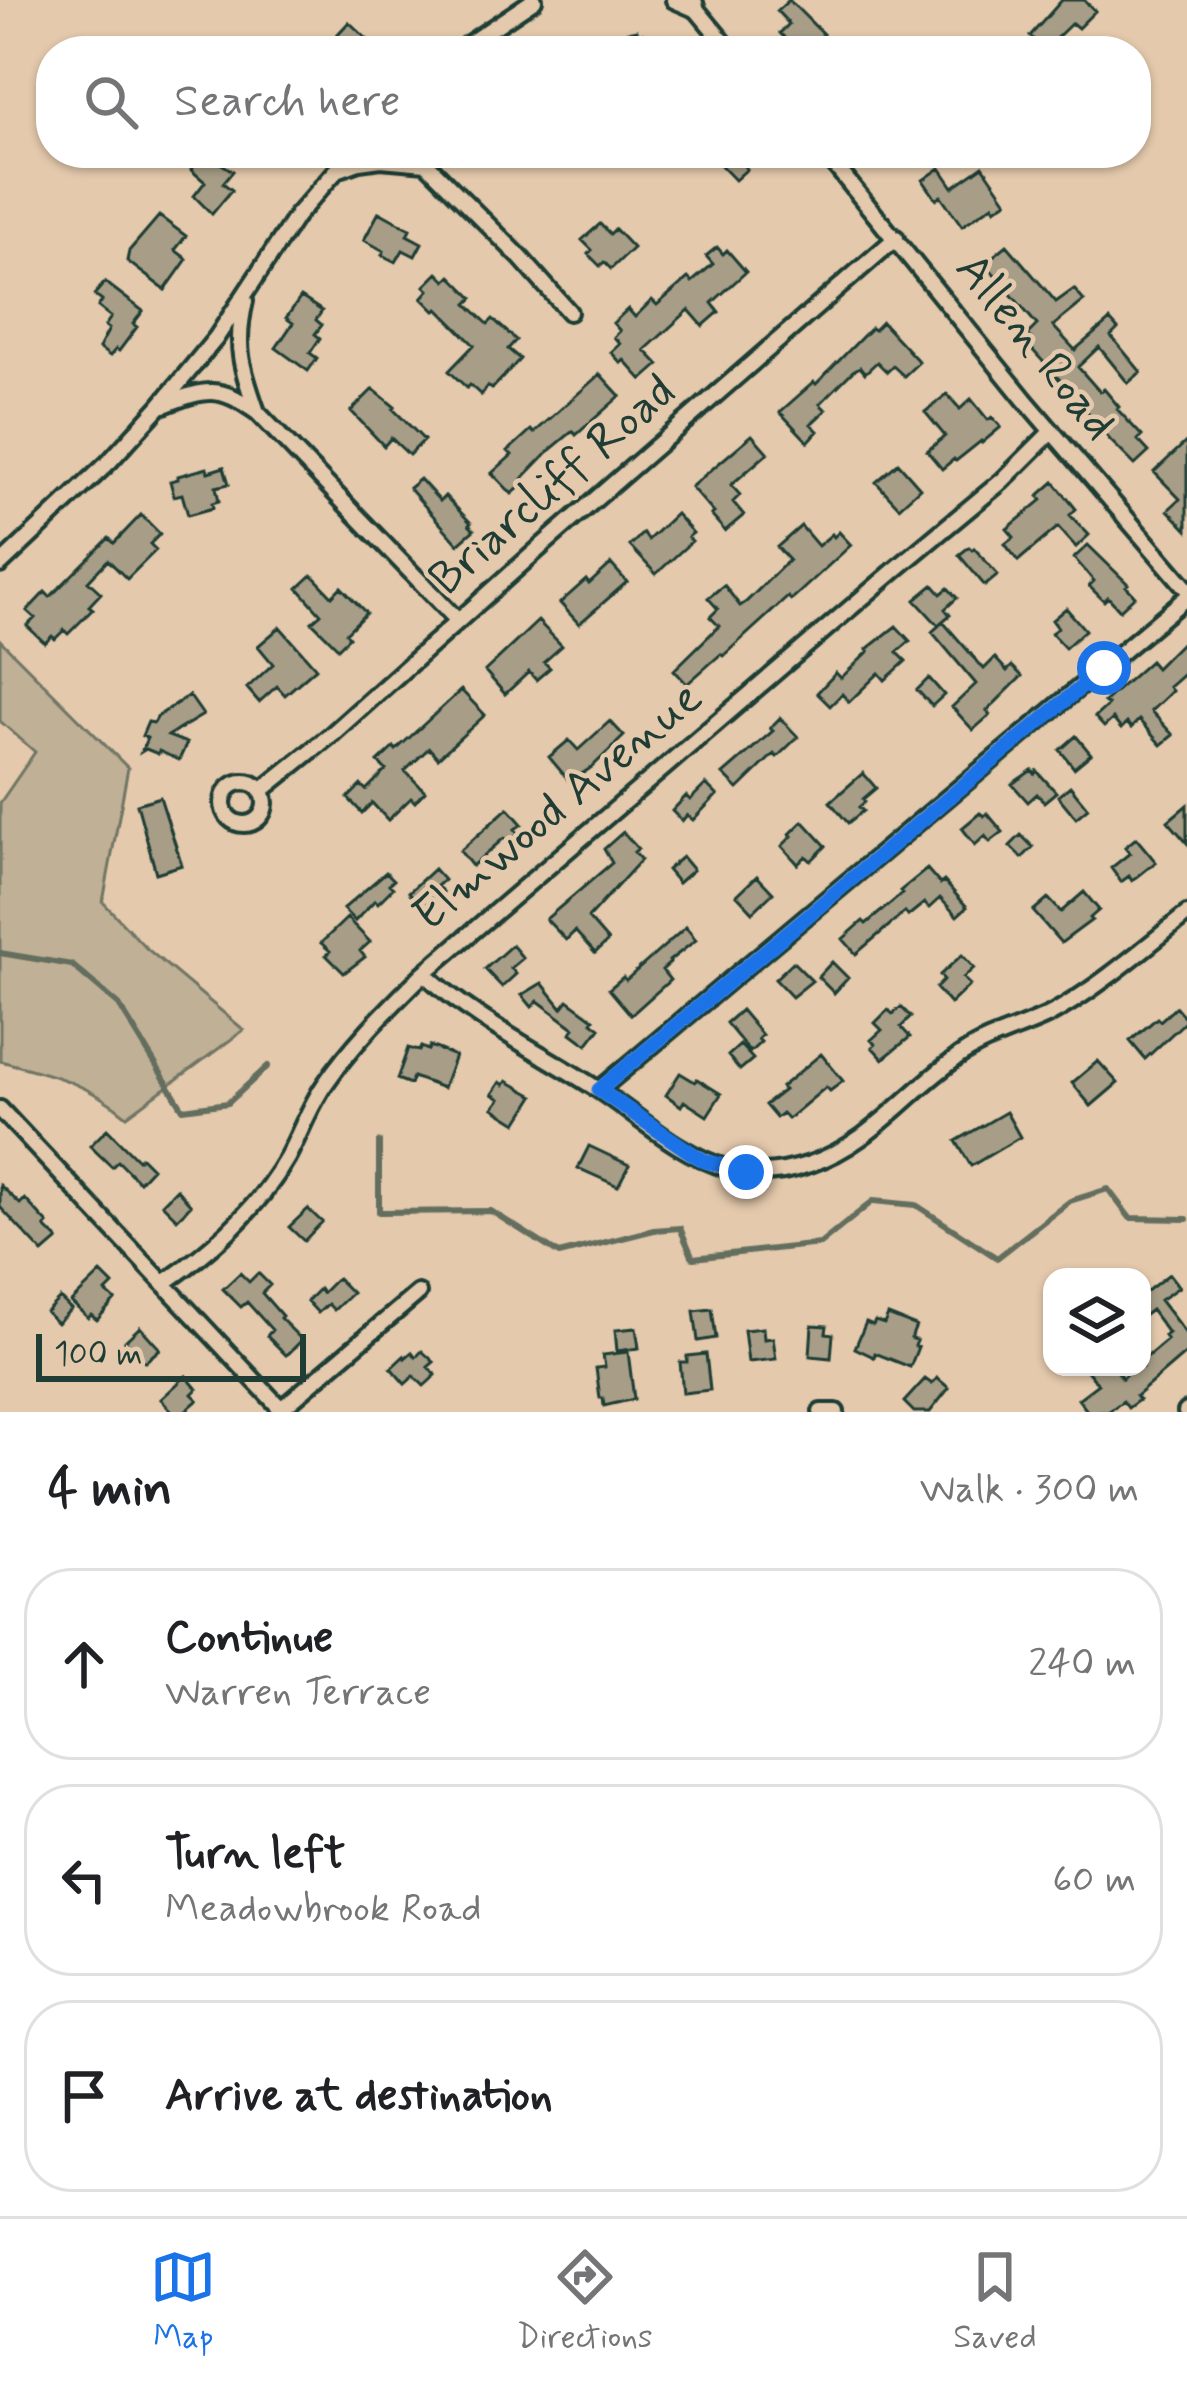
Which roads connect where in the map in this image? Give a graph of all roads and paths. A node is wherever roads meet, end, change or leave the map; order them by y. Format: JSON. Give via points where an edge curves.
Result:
{"nodes":[{"id":1,"x":534,"y":0,"type":"edge"},
{"id":2,"x":674,"y":0,"type":"edge"},
{"id":3,"x":695,"y":5,"type":"edge"},
{"id":4,"x":480,"y":36,"type":"edge"},
{"id":5,"x":719,"y":36,"type":"edge"},
{"id":6,"x":338,"y":168,"type":"edge"},
{"id":7,"x":344,"y":168,"type":"edge"},
{"id":8,"x":433,"y":168,"type":"edge"},
{"id":9,"x":838,"y":168,"type":"edge"},
{"id":10,"x":334,"y":172,"type":"junction"},
{"id":11,"x":896,"y":238,"type":"junction"},
{"id":12,"x":248,"y":288,"type":"junction"},
{"id":13,"x":569,"y":312,"type":"dead end"},
{"id":14,"x":159,"y":407,"type":"junction"},
{"id":15,"x":257,"y":412,"type":"junction"},
{"id":16,"x":1052,"y":431,"type":"junction"},
{"id":17,"x":0,"y":565,"type":"edge"},
{"id":18,"x":1187,"y":593,"type":"edge"},
{"id":19,"x":458,"y":621,"type":"junction"},
{"id":20,"x":261,"y":791,"type":"dead end"},
{"id":21,"x":1187,"y":914,"type":"edge"},
{"id":22,"x":424,"y":973,"type":"junction"},
{"id":23,"x":599,"y":1090,"type":"junction"},
{"id":24,"x":0,"y":1109,"type":"edge"},
{"id":25,"x":164,"y":1283,"type":"junction"},
{"id":26,"x":418,"y":1293,"type":"dead end"},
{"id":27,"x":283,"y":1410,"type":"edge"},
{"id":28,"x":820,"y":1412,"type":"edge"},
{"id":29,"x":836,"y":1412,"type":"edge"}],
"edges":[{"from":1,"to":4,"type":"street"},
{"from":2,"to":3,"type":"street"},
{"from":3,"to":5,"type":"street"},
{"from":6,"to":10,"type":"street"},
{"from":7,"to":10,"type":"street"},
{"from":8,"to":13,"type":"street"},
{"from":9,"to":11,"type":"street","name":"Allen Road"},
{"from":10,"to":12,"type":"street"},
{"from":11,"to":16,"type":"street","name":"Allen Road"},
{"from":11,"to":19,"type":"street","name":"Briarcliff Road"},
{"from":12,"to":14,"type":"street"},
{"from":12,"to":15,"type":"street","via":[[239,356]]},
{"from":14,"to":15,"type":"street","via":[[215,392]]},
{"from":14,"to":17,"type":"street"},
{"from":15,"to":19,"type":"street"},
{"from":16,"to":18,"type":"street","name":"Allen Road"},
{"from":16,"to":22,"type":"street","name":"Elmwood Avenue","via":[[968,512]]},
{"from":18,"to":23,"type":"street"},
{"from":19,"to":20,"type":"street","name":"Briarcliff Road"},
{"from":21,"to":23,"type":"street","via":[[1059,1010],[974,1046],[849,1146],[796,1168],[746,1172],[705,1161]]},
{"from":22,"to":23,"type":"street"},
{"from":22,"to":25,"type":"street","name":"Elmwood Avenue","via":[[324,1084],[262,1192],[211,1248]]},
{"from":24,"to":25,"type":"street"},
{"from":25,"to":27,"type":"street"},
{"from":26,"to":27,"type":"street"},
{"from":28,"to":29,"type":"street"}]}
